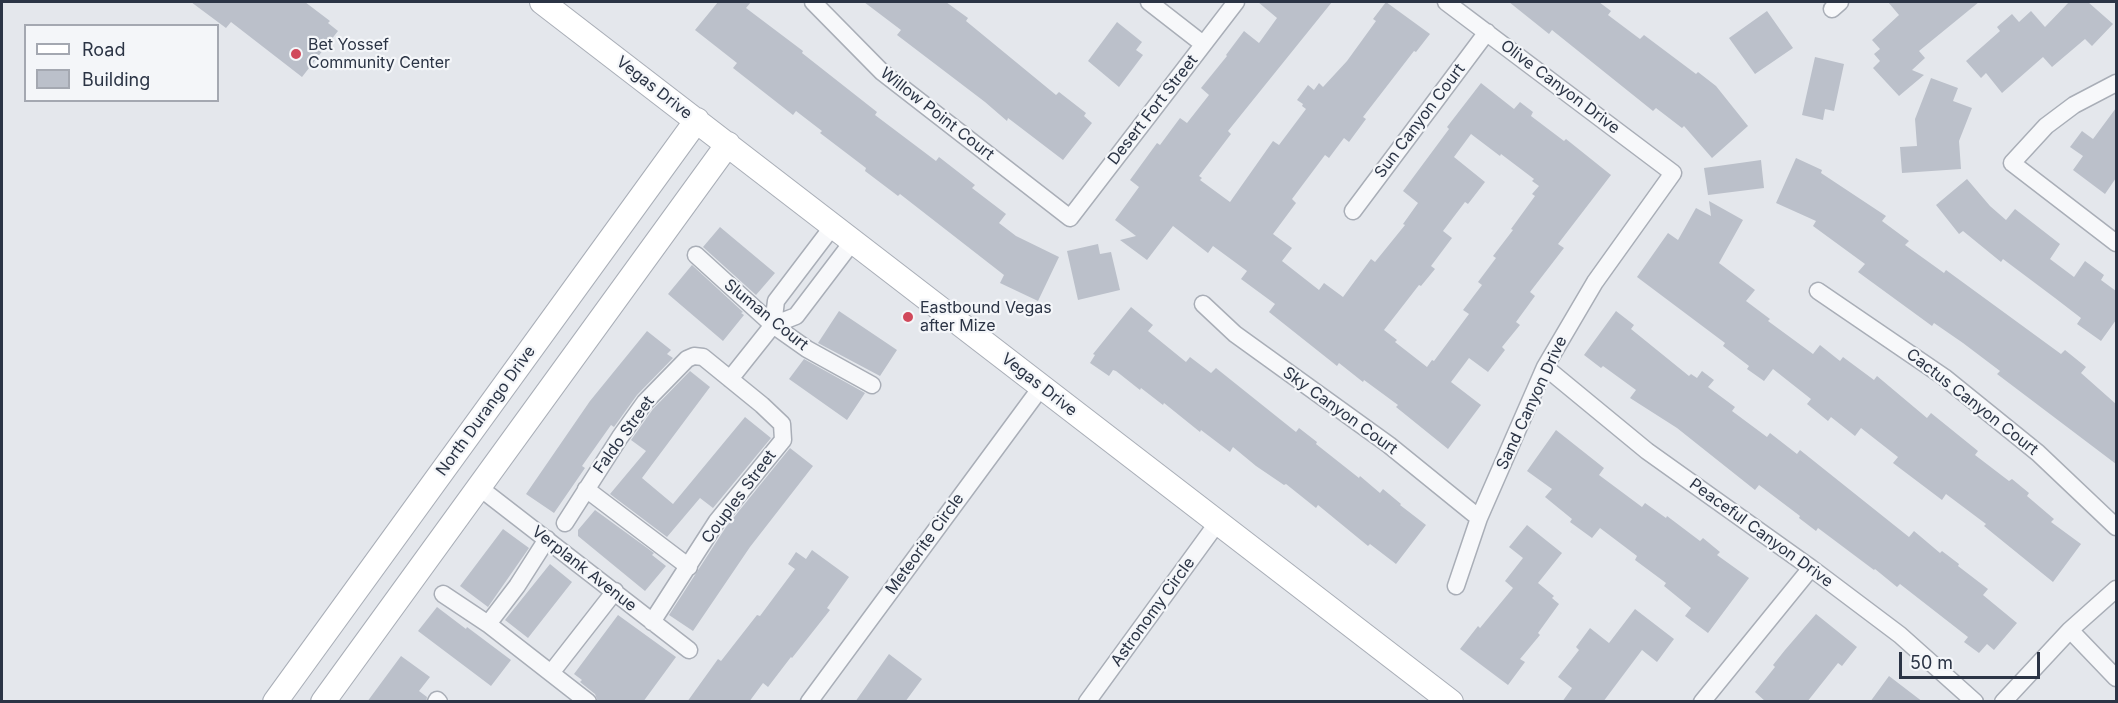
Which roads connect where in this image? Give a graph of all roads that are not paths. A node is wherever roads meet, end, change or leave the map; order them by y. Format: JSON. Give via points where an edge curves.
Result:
{"nodes":[{"id":1,"x":543,"y":2,"type":"edge"},
{"id":2,"x":813,"y":2,"type":"edge"},
{"id":3,"x":1149,"y":2,"type":"edge"},
{"id":4,"x":1236,"y":2,"type":"edge"},
{"id":5,"x":1446,"y":2,"type":"edge"},
{"id":6,"x":1487,"y":32,"type":"junction"},
{"id":7,"x":1203,"y":44,"type":"junction"},
{"id":8,"x":2116,"y":83,"type":"edge"},
{"id":9,"x":697,"y":120,"type":"junction"},
{"id":10,"x":728,"y":144,"type":"junction"},
{"id":11,"x":1673,"y":173,"type":"joint"},
{"id":12,"x":1353,"y":211,"type":"dead end"},
{"id":13,"x":1070,"y":218,"type":"joint"},
{"id":14,"x":833,"y":226,"type":"junction"},
{"id":15,"x":853,"y":241,"type":"junction"},
{"id":16,"x":2116,"y":243,"type":"edge"},
{"id":17,"x":696,"y":255,"type":"dead end"},
{"id":18,"x":1818,"y":291,"type":"dead end"},
{"id":19,"x":1203,"y":304,"type":"dead end"},
{"id":20,"x":773,"y":325,"type":"junction"},
{"id":21,"x":1545,"y":367,"type":"junction"},
{"id":22,"x":730,"y":379,"type":"junction"},
{"id":23,"x":872,"y":385,"type":"dead end"},
{"id":24,"x":1042,"y":386,"type":"junction"},
{"id":25,"x":480,"y":488,"type":"junction"},
{"id":26,"x":586,"y":489,"type":"junction"},
{"id":27,"x":1479,"y":518,"type":"junction"},
{"id":28,"x":1218,"y":522,"type":"junction"},
{"id":29,"x":565,"y":523,"type":"dead end"},
{"id":30,"x":2116,"y":527,"type":"edge"},
{"id":31,"x":547,"y":539,"type":"junction"},
{"id":32,"x":689,"y":567,"type":"junction"},
{"id":33,"x":1811,"y":568,"type":"junction"},
{"id":34,"x":1456,"y":586,"type":"dead end"},
{"id":35,"x":2116,"y":590,"type":"edge"},
{"id":36,"x":615,"y":591,"type":"junction"},
{"id":37,"x":443,"y":594,"type":"dead end"},
{"id":38,"x":652,"y":622,"type":"junction"},
{"id":39,"x":488,"y":624,"type":"junction"},
{"id":40,"x":2070,"y":630,"type":"junction"},
{"id":41,"x":689,"y":650,"type":"dead end"},
{"id":42,"x":551,"y":673,"type":"junction"},
{"id":43,"x":2116,"y":678,"type":"edge"},
{"id":44,"x":275,"y":702,"type":"edge"},
{"id":45,"x":323,"y":702,"type":"edge"},
{"id":46,"x":588,"y":702,"type":"edge"},
{"id":47,"x":809,"y":702,"type":"edge"},
{"id":48,"x":1088,"y":702,"type":"edge"},
{"id":49,"x":1451,"y":702,"type":"edge"},
{"id":50,"x":1702,"y":702,"type":"edge"},
{"id":51,"x":1975,"y":702,"type":"edge"},
{"id":52,"x":2003,"y":702,"type":"edge"}],
"edges":[{"from":1,"to":9,"type":"main road","name":"Vegas Drive"},
{"from":2,"to":13,"type":"street","name":"Willow Point Court","via":[[882,72]]},
{"from":3,"to":7,"type":"street"},
{"from":4,"to":7,"type":"street","name":"Desert Fort Street"},
{"from":5,"to":6,"type":"street","name":"Olive Canyon Drive"},
{"from":6,"to":11,"type":"street","name":"Olive Canyon Drive"},
{"from":6,"to":12,"type":"street","name":"Sun Canyon Court"},
{"from":7,"to":13,"type":"street","name":"Desert Fort Street"},
{"from":8,"to":16,"type":"street","via":[[2074,105],[2046,126],[2012,163]]},
{"from":9,"to":10,"type":"main road","name":"Vegas Drive"},
{"from":9,"to":44,"type":"main road","name":"North Durango Drive"},
{"from":10,"to":14,"type":"main road","name":"Vegas Drive"},
{"from":10,"to":25,"type":"main road"},
{"from":11,"to":21,"type":"street","name":"Sand Canyon Drive","via":[[1595,282]]},
{"from":14,"to":15,"type":"main road","name":"Vegas Drive"},
{"from":14,"to":20,"type":"street","via":[[776,301]]},
{"from":15,"to":20,"type":"street","via":[[796,316]]},
{"from":15,"to":24,"type":"main road","name":"Vegas Drive"},
{"from":17,"to":20,"type":"street","name":"Sluman Court"},
{"from":18,"to":30,"type":"street","name":"Cactus Canyon Court","via":[[1953,384],[2038,453]]},
{"from":19,"to":27,"type":"street","name":"Sky Canyon Court","via":[[1235,334],[1389,446]]},
{"from":20,"to":22,"type":"street"},
{"from":20,"to":23,"type":"street","name":"Sluman Court"},
{"from":21,"to":27,"type":"street","name":"Sand Canyon Drive"},
{"from":21,"to":33,"type":"street","name":"Peaceful Canyon Drive","via":[[1647,451]]},
{"from":22,"to":26,"type":"street","name":"Faldo Street","via":[[703,357],[687,359],[645,402]]},
{"from":22,"to":32,"type":"street","name":"Couples Street","via":[[782,424],[783,440],[717,521]]},
{"from":24,"to":28,"type":"main road","name":"Vegas Drive"},
{"from":24,"to":47,"type":"street","name":"Meteorite Circle"},
{"from":25,"to":31,"type":"street","name":"Verplank Avenue"},
{"from":25,"to":45,"type":"main road"},
{"from":26,"to":29,"type":"street","name":"Faldo Street"},
{"from":26,"to":32,"type":"street"},
{"from":27,"to":34,"type":"street","name":"Sand Canyon Drive"},
{"from":28,"to":48,"type":"street","name":"Astronomy Circle"},
{"from":28,"to":49,"type":"main road","name":"Vegas Drive"},
{"from":31,"to":36,"type":"street","name":"Verplank Avenue"},
{"from":31,"to":39,"type":"street"},
{"from":32,"to":38,"type":"street","name":"Couples Street"},
{"from":33,"to":50,"type":"street"},
{"from":33,"to":51,"type":"street","name":"Peaceful Canyon Drive","via":[[1900,635]]},
{"from":35,"to":40,"type":"street"},
{"from":36,"to":38,"type":"street","name":"Verplank Avenue"},
{"from":36,"to":42,"type":"street"},
{"from":37,"to":39,"type":"street"},
{"from":38,"to":41,"type":"street","name":"Verplank Avenue"},
{"from":39,"to":42,"type":"street"},
{"from":40,"to":43,"type":"street"},
{"from":40,"to":52,"type":"street"},
{"from":42,"to":46,"type":"street"}]}
